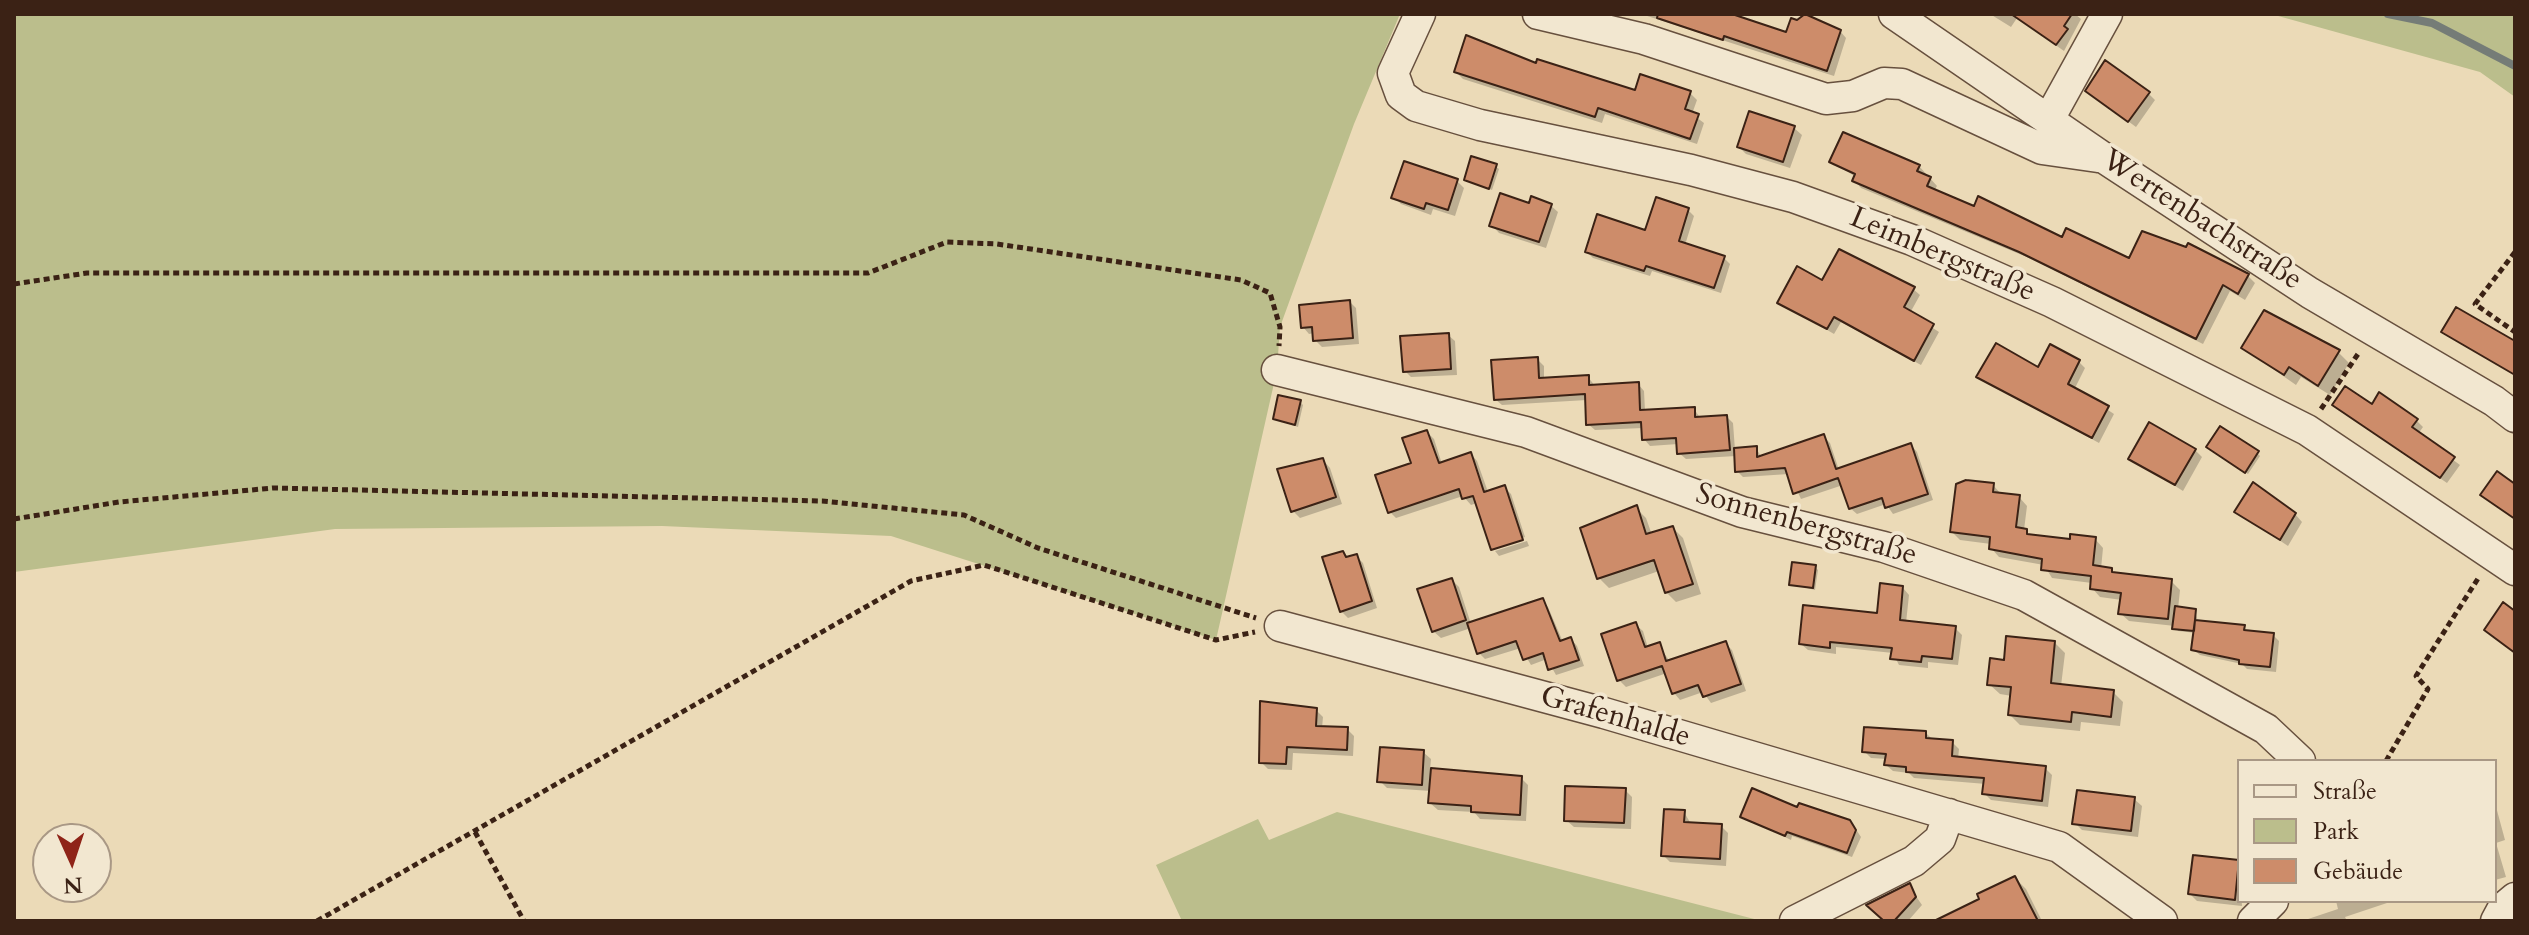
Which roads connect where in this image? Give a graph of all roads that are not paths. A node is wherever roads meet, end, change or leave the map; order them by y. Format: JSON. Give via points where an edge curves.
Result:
{"nodes":[{"id":1,"x":1420,"y":14,"type":"edge"},
{"id":2,"x":1538,"y":14,"type":"edge"},
{"id":3,"x":1894,"y":14,"type":"edge"},
{"id":4,"x":2107,"y":14,"type":"edge"},
{"id":5,"x":2049,"y":119,"type":"junction"},
{"id":6,"x":2104,"y":158,"type":"junction"},
{"id":7,"x":1277,"y":370,"type":"road end"},
{"id":8,"x":2515,"y":417,"type":"edge"},
{"id":9,"x":2504,"y":563,"type":"edge"},
{"id":10,"x":1280,"y":626,"type":"road end"},
{"id":11,"x":2298,"y":759,"type":"edge"},
{"id":12,"x":1949,"y":814,"type":"junction"},
{"id":13,"x":2515,"y":898,"type":"edge"},
{"id":14,"x":2271,"y":903,"type":"edge"},
{"id":15,"x":1795,"y":921,"type":"edge"},
{"id":16,"x":2162,"y":921,"type":"edge"},
{"id":17,"x":2253,"y":921,"type":"edge"},
{"id":18,"x":2496,"y":921,"type":"edge"}],
"edges":[{"from":1,"to":9,"type":"street","name":"Leimbergstraße","via":[[1393,73],[1401,95],[1416,106],[1793,197],[1912,240],[2052,302],[2307,430]]},
{"from":2,"to":6,"type":"street","via":[[1644,39],[1826,99],[1853,96],[1884,83],[1902,84],[2042,149]]},
{"from":3,"to":5,"type":"street","name":"Wertenbachstraße"},
{"from":4,"to":5,"type":"street"},
{"from":5,"to":6,"type":"street","name":"Wertenbachstraße"},
{"from":6,"to":8,"type":"street","name":"Wertenbachstraße","via":[[2310,293]]},
{"from":7,"to":11,"type":"street","name":"Sonnenbergstraße","via":[[1526,432],[1742,512],[1884,547],[2024,595],[2266,729]]},
{"from":10,"to":12,"type":"street","name":"Grafenhalde"},
{"from":12,"to":15,"type":"street","via":[[1940,839],[1914,861]]},
{"from":12,"to":16,"type":"street","via":[[2059,847]]},
{"from":13,"to":18,"type":"street"},
{"from":14,"to":17,"type":"street"}]}
